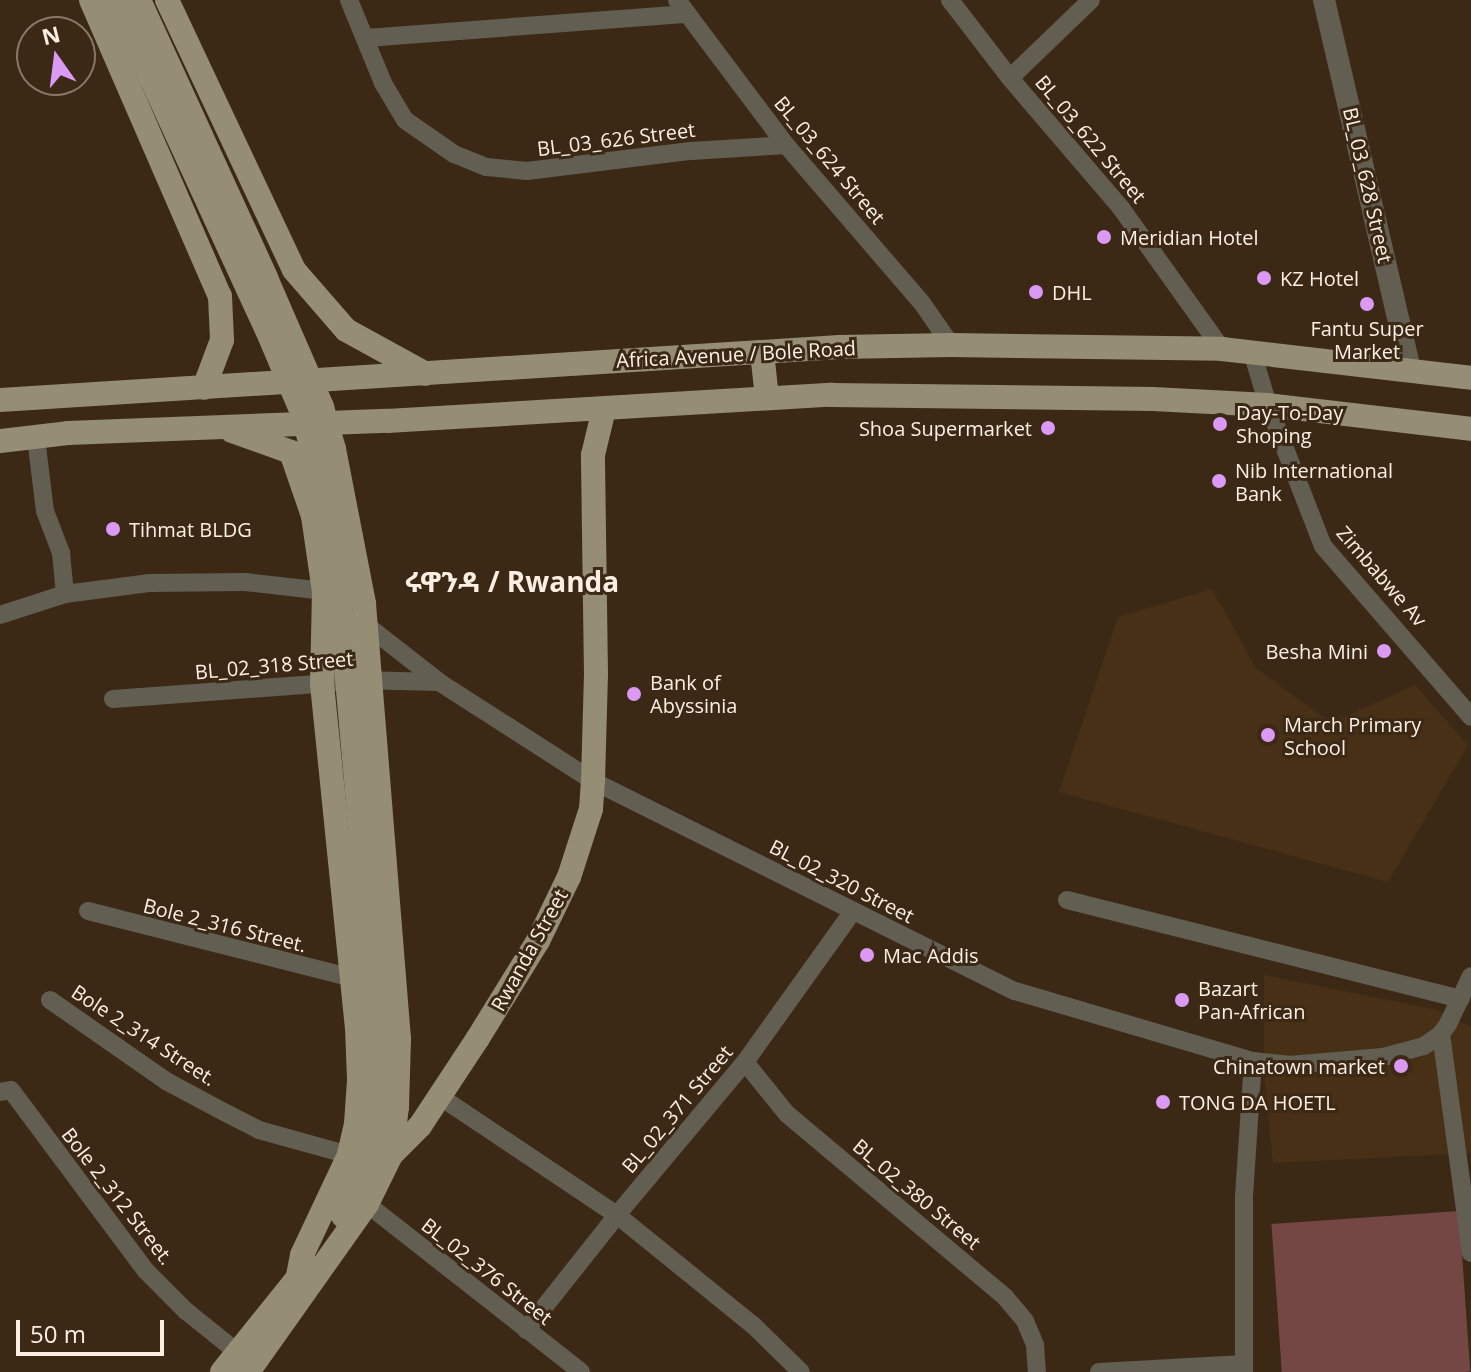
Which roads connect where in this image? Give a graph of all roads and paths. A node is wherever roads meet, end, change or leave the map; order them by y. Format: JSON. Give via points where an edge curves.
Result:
{"nodes":[{"id":1,"x":91,"y":0,"type":"edge"},
{"id":2,"x":115,"y":0,"type":"edge"},
{"id":3,"x":139,"y":0,"type":"edge"},
{"id":4,"x":167,"y":0,"type":"edge"},
{"id":5,"x":349,"y":0,"type":"edge"},
{"id":6,"x":950,"y":0,"type":"edge"},
{"id":7,"x":1091,"y":0,"type":"edge"},
{"id":8,"x":1324,"y":0,"type":"edge"},
{"id":9,"x":682,"y":7,"type":"edge"},
{"id":10,"x":366,"y":38,"type":"junction"},
{"id":11,"x":1010,"y":78,"type":"junction"},
{"id":12,"x":786,"y":145,"type":"junction"},
{"id":13,"x":951,"y":345,"type":"junction"},
{"id":14,"x":1222,"y":349,"type":"junction"},
{"id":15,"x":762,"y":352,"type":"junction"},
{"id":16,"x":1252,"y":352,"type":"junction"},
{"id":17,"x":1410,"y":371,"type":"junction"},
{"id":18,"x":426,"y":374,"type":"junction"},
{"id":19,"x":1471,"y":378,"type":"edge"},
{"id":20,"x":204,"y":388,"type":"junction"},
{"id":21,"x":767,"y":398,"type":"junction"},
{"id":22,"x":0,"y":400,"type":"edge"},
{"id":23,"x":1268,"y":405,"type":"junction"},
{"id":24,"x":604,"y":409,"type":"junction"},
{"id":25,"x":222,"y":427,"type":"junction"},
{"id":26,"x":1471,"y":429,"type":"edge"},
{"id":27,"x":36,"y":438,"type":"junction"},
{"id":28,"x":0,"y":441,"type":"edge"},
{"id":29,"x":324,"y":591,"type":"junction"},
{"id":30,"x":65,"y":594,"type":"junction"},
{"id":31,"x":0,"y":615,"type":"edge"},
{"id":32,"x":439,"y":682,"type":"junction"},
{"id":33,"x":322,"y":684,"type":"junction"},
{"id":34,"x":113,"y":699,"type":"dead end"},
{"id":35,"x":1471,"y":717,"type":"edge"},
{"id":36,"x":593,"y":781,"type":"junction"},
{"id":37,"x":1067,"y":900,"type":"dead end"},
{"id":38,"x":88,"y":911,"type":"dead end"},
{"id":39,"x":853,"y":911,"type":"junction"},
{"id":40,"x":1471,"y":976,"type":"edge"},
{"id":41,"x":352,"y":978,"type":"junction"},
{"id":42,"x":1461,"y":999,"type":"junction"},
{"id":43,"x":50,"y":1000,"type":"dead end"},
{"id":44,"x":1441,"y":1034,"type":"junction"},
{"id":45,"x":1253,"y":1061,"type":"junction"},
{"id":46,"x":745,"y":1062,"type":"junction"},
{"id":47,"x":5,"y":1091,"type":"edge"},
{"id":48,"x":439,"y":1096,"type":"junction"},
{"id":49,"x":349,"y":1155,"type":"junction"},
{"id":50,"x":391,"y":1155,"type":"junction"},
{"id":51,"x":367,"y":1204,"type":"junction"},
{"id":52,"x":617,"y":1215,"type":"junction"},
{"id":53,"x":1470,"y":1245,"type":"edge"},
{"id":54,"x":298,"y":1276,"type":"junction"},
{"id":55,"x":526,"y":1330,"type":"junction"},
{"id":56,"x":242,"y":1362,"type":"edge"},
{"id":57,"x":1244,"y":1368,"type":"edge"},
{"id":58,"x":222,"y":1372,"type":"edge"},
{"id":59,"x":581,"y":1372,"type":"edge"},
{"id":60,"x":801,"y":1372,"type":"edge"},
{"id":61,"x":1037,"y":1372,"type":"edge"},
{"id":62,"x":1099,"y":1372,"type":"edge"}],
"edges":[{"from":1,"to":20,"type":"main road","via":[[220,296],[222,340]]},
{"from":2,"to":54,"type":"main road","bridge":true,"via":[[301,410],[326,509],[340,601],[379,1051],[376,1103],[356,1193]]},
{"from":3,"to":50,"type":"main road","bridge":true,"via":[[266,278],[322,407],[334,449],[364,604],[399,1039]]},
{"from":4,"to":18,"type":"main road","via":[[294,270],[346,330]]},
{"from":5,"to":10,"type":"street","name":"BL_03_626 Street"},
{"from":6,"to":11,"type":"street","name":"BL_03_622 Street"},
{"from":7,"to":11,"type":"street"},
{"from":8,"to":17,"type":"street","name":"BL_03_628 Street"},
{"from":9,"to":10,"type":"street"},
{"from":9,"to":12,"type":"street","name":"BL_03_624 Street"},
{"from":10,"to":12,"type":"street","name":"BL_03_626 Street","via":[[405,120],[454,154],[487,167],[527,171]]},
{"from":11,"to":14,"type":"street","name":"BL_03_622 Street","via":[[1121,208]]},
{"from":12,"to":13,"type":"street","name":"BL_03_624 Street","via":[[922,303]]},
{"from":13,"to":14,"type":"main road","name":"Africa Avenue / Bole Road"},
{"from":13,"to":15,"type":"main road","name":"Africa Avenue / Bole Road"},
{"from":14,"to":16,"type":"main road","name":"Africa Avenue / Bole Road"},
{"from":15,"to":18,"type":"main road","name":"Africa Avenue / Bole Road"},
{"from":15,"to":21,"type":"main road"},
{"from":16,"to":17,"type":"main road","name":"Africa Avenue / Bole Road"},
{"from":16,"to":23,"type":"street","name":"Zimbabwe Av"},
{"from":17,"to":19,"type":"main road","name":"Africa Avenue / Bole Road"},
{"from":18,"to":20,"type":"main road","name":"Africa Avenue / Bole Road"},
{"from":20,"to":22,"type":"main road","name":"Africa Avenue / Bole Road"},
{"from":21,"to":23,"type":"main road","via":[[1043,395]]},
{"from":21,"to":24,"type":"main road"},
{"from":23,"to":26,"type":"main road"},
{"from":23,"to":35,"type":"street","name":"Zimbabwe Av","via":[[1323,546]]},
{"from":24,"to":25,"type":"main road"},
{"from":24,"to":36,"type":"main road","name":"Rwanda Street","via":[[593,455]]},
{"from":25,"to":27,"type":"main road"},
{"from":25,"to":29,"type":"main road","name":"Rwanda Street","via":[[291,452],[313,516]]},
{"from":27,"to":28,"type":"main road"},
{"from":27,"to":30,"type":"street","via":[[45,511],[61,553]]},
{"from":29,"to":30,"type":"street","via":[[198,581]]},
{"from":29,"to":32,"type":"street","name":"BL_02_320 Street"},
{"from":29,"to":33,"type":"main road","name":"Rwanda Street"},
{"from":30,"to":31,"type":"street"},
{"from":32,"to":33,"type":"street","name":"BL_02_318 Street","via":[[362,679]]},
{"from":32,"to":36,"type":"street","name":"BL_02_320 Street"},
{"from":33,"to":34,"type":"street","name":"BL_02_318 Street"},
{"from":33,"to":41,"type":"main road","name":"Rwanda Street"},
{"from":36,"to":39,"type":"street","name":"BL_02_320 Street"},
{"from":36,"to":48,"type":"main road","name":"Rwanda Street","via":[[591,809],[556,908]]},
{"from":37,"to":42,"type":"street"},
{"from":38,"to":41,"type":"street","name":"Bole 2_316 Street."},
{"from":39,"to":45,"type":"street","name":"BL_02_320 Street","via":[[1015,991]]},
{"from":39,"to":46,"type":"street","name":"BL_02_371 Street"},
{"from":40,"to":42,"type":"street"},
{"from":41,"to":49,"type":"main road","name":"Rwanda Street","via":[[359,1080]]},
{"from":42,"to":44,"type":"street"},
{"from":43,"to":49,"type":"street","name":"Bole 2_314 Street.","via":[[166,1081],[224,1112],[259,1130]]},
{"from":44,"to":45,"type":"street","name":"BL_02_320 Street","via":[[1424,1046],[1383,1057],[1289,1065]]},
{"from":44,"to":53,"type":"street"},
{"from":45,"to":57,"type":"street","via":[[1244,1196]]},
{"from":46,"to":52,"type":"street","name":"BL_02_371 Street"},
{"from":46,"to":61,"type":"street","name":"BL_02_380 Street","via":[[787,1114],[1005,1297],[1025,1321],[1035,1345]]},
{"from":47,"to":56,"type":"street","name":"Bole 2_312 Street.","via":[[146,1271]]},
{"from":48,"to":50,"type":"main road","name":"Rwanda Street","via":[[420,1126]]},
{"from":48,"to":52,"type":"street"},
{"from":49,"to":54,"type":"main road","name":"Rwanda Street","via":[[302,1255]]},
{"from":50,"to":51,"type":"main road","name":"Rwanda Street"},
{"from":51,"to":55,"type":"street","name":"BL_02_376 Street"},
{"from":51,"to":56,"type":"main road","name":"Rwanda Street"},
{"from":52,"to":55,"type":"street","name":"BL_02_371 Street"},
{"from":52,"to":60,"type":"street","via":[[753,1325]]},
{"from":54,"to":56,"type":"main road","name":"Rwanda Street"},
{"from":55,"to":59,"type":"street","name":"BL_02_376 Street"},
{"from":56,"to":58,"type":"main road","name":"Rwanda Street"},
{"from":57,"to":62,"type":"street"}]}
